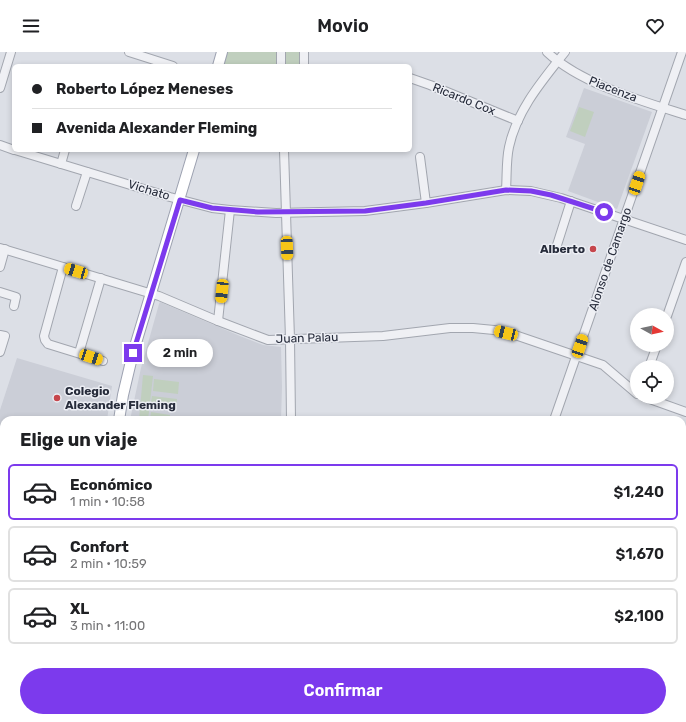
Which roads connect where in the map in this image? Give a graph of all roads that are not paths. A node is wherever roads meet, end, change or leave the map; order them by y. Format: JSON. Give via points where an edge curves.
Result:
{"nodes":[{"id":1,"x":11,"y":52,"type":"edge"},
{"id":2,"x":129,"y":52,"type":"edge"},
{"id":3,"x":222,"y":52,"type":"edge"},
{"id":4,"x":281,"y":52,"type":"edge"},
{"id":5,"x":304,"y":52,"type":"edge"},
{"id":6,"x":547,"y":52,"type":"edge"},
{"id":7,"x":565,"y":52,"type":"edge"},
{"id":8,"x":682,"y":52,"type":"edge"},
{"id":9,"x":558,"y":62,"type":"junction"},
{"id":10,"x":167,"y":64,"type":"edge"},
{"id":11,"x":219,"y":64,"type":"edge"},
{"id":12,"x":281,"y":64,"type":"edge"},
{"id":13,"x":304,"y":64,"type":"edge"},
{"id":14,"x":412,"y":79,"type":"edge"},
{"id":15,"x":0,"y":88,"type":"edge"},
{"id":16,"x":663,"y":108,"type":"junction"},
{"id":17,"x":686,"y":115,"type":"edge"},
{"id":18,"x":518,"y":121,"type":"junction"},
{"id":19,"x":0,"y":145,"type":"edge"},
{"id":20,"x":12,"y":149,"type":"edge"},
{"id":21,"x":22,"y":152,"type":"edge"},
{"id":22,"x":64,"y":152,"type":"edge"},
{"id":23,"x":193,"y":152,"type":"edge"},
{"id":24,"x":284,"y":152,"type":"edge"},
{"id":25,"x":420,"y":157,"type":"dead end"},
{"id":26,"x":61,"y":164,"type":"junction"},
{"id":27,"x":87,"y":172,"type":"junction"},
{"id":28,"x":506,"y":190,"type":"junction"},
{"id":29,"x":180,"y":200,"type":"junction"},
{"id":30,"x":571,"y":201,"type":"junction"},
{"id":31,"x":426,"y":203,"type":"junction"},
{"id":32,"x":76,"y":206,"type":"dead end"},
{"id":33,"x":230,"y":210,"type":"junction"},
{"id":34,"x":286,"y":213,"type":"junction"},
{"id":35,"x":624,"y":219,"type":"junction"},
{"id":36,"x":686,"y":240,"type":"edge"},
{"id":37,"x":557,"y":245,"type":"dead end"},
{"id":38,"x":2,"y":249,"type":"edge"},
{"id":39,"x":686,"y":262,"type":"edge"},
{"id":40,"x":0,"y":267,"type":"edge"},
{"id":41,"x":63,"y":267,"type":"junction"},
{"id":42,"x":101,"y":278,"type":"junction"},
{"id":43,"x":0,"y":292,"type":"edge"},
{"id":44,"x":152,"y":293,"type":"junction"},
{"id":45,"x":14,"y":306,"type":"dead end"},
{"id":46,"x":670,"y":308,"type":"edge"},
{"id":47,"x":218,"y":321,"type":"junction"},
{"id":48,"x":0,"y":335,"type":"edge"},
{"id":49,"x":290,"y":339,"type":"junction"},
{"id":50,"x":0,"y":352,"type":"edge"},
{"id":51,"x":79,"y":353,"type":"junction"},
{"id":52,"x":576,"y":356,"type":"junction"},
{"id":53,"x":103,"y":361,"type":"dead end"},
{"id":54,"x":630,"y":388,"type":"edge"},
{"id":55,"x":664,"y":404,"type":"edge"},
{"id":56,"x":686,"y":412,"type":"edge"},
{"id":57,"x":120,"y":416,"type":"edge"},
{"id":58,"x":291,"y":416,"type":"edge"},
{"id":59,"x":555,"y":416,"type":"edge"}],
"edges":[{"from":1,"to":15,"type":"street"},
{"from":2,"to":10,"type":"street"},
{"from":3,"to":11,"type":"main road"},
{"from":4,"to":12,"type":"street"},
{"from":5,"to":13,"type":"street"},
{"from":6,"to":9,"type":"street","name":"Piacenza"},
{"from":7,"to":9,"type":"street"},
{"from":8,"to":16,"type":"street","name":"Alonso de Camargo"},
{"from":9,"to":16,"type":"street","name":"Piacenza","via":[[589,80]]},
{"from":9,"to":18,"type":"street","via":[[535,91]]},
{"from":14,"to":18,"type":"street","name":"Ricardo Cox"},
{"from":16,"to":17,"type":"street","name":"Piacenza"},
{"from":16,"to":35,"type":"street","name":"Alonso de Camargo"},
{"from":18,"to":28,"type":"street","via":[[509,147]]},
{"from":19,"to":20,"type":"street","name":"Vichato"},
{"from":21,"to":26,"type":"street","name":"Vichato"},
{"from":22,"to":26,"type":"street"},
{"from":23,"to":29,"type":"main road"},
{"from":24,"to":34,"type":"street"},
{"from":25,"to":31,"type":"street"},
{"from":26,"to":27,"type":"street","name":"Vichato"},
{"from":27,"to":29,"type":"street","name":"Vichato"},
{"from":27,"to":32,"type":"street"},
{"from":28,"to":30,"type":"street","name":"Vichato","via":[[531,191]]},
{"from":28,"to":31,"type":"street","name":"Vichato"},
{"from":29,"to":33,"type":"street","name":"Vichato"},
{"from":29,"to":44,"type":"main road"},
{"from":30,"to":35,"type":"street","name":"Vichato"},
{"from":30,"to":37,"type":"street"},
{"from":31,"to":34,"type":"street","name":"Vichato","via":[[365,211]]},
{"from":33,"to":34,"type":"street","name":"Vichato"},
{"from":33,"to":47,"type":"street"},
{"from":34,"to":49,"type":"street"},
{"from":35,"to":36,"type":"street","name":"Vichato"},
{"from":35,"to":52,"type":"street","name":"Alonso de Camargo"},
{"from":38,"to":40,"type":"street"},
{"from":38,"to":41,"type":"street","name":"Juan Palau"},
{"from":39,"to":46,"type":"street"},
{"from":41,"to":42,"type":"street","name":"Juan Palau"},
{"from":41,"to":51,"type":"street","via":[[44,340],[48,344]]},
{"from":42,"to":44,"type":"street","name":"Juan Palau"},
{"from":42,"to":51,"type":"street"},
{"from":43,"to":45,"type":"street","via":[[16,297]]},
{"from":44,"to":47,"type":"street","name":"Juan Palau"},
{"from":44,"to":57,"type":"main road","via":[[130,366]]},
{"from":47,"to":49,"type":"street","name":"Juan Palau","via":[[268,340]]},
{"from":48,"to":50,"type":"street","via":[[5,336]]},
{"from":49,"to":52,"type":"street","name":"Juan Palau","via":[[383,336],[472,328],[518,336]]},
{"from":49,"to":58,"type":"street"},
{"from":51,"to":53,"type":"street"},
{"from":52,"to":54,"type":"street","name":"Juan Palau","via":[[603,365]]},
{"from":52,"to":59,"type":"street","name":"Alonso de Camargo"},
{"from":55,"to":56,"type":"street"}]}
